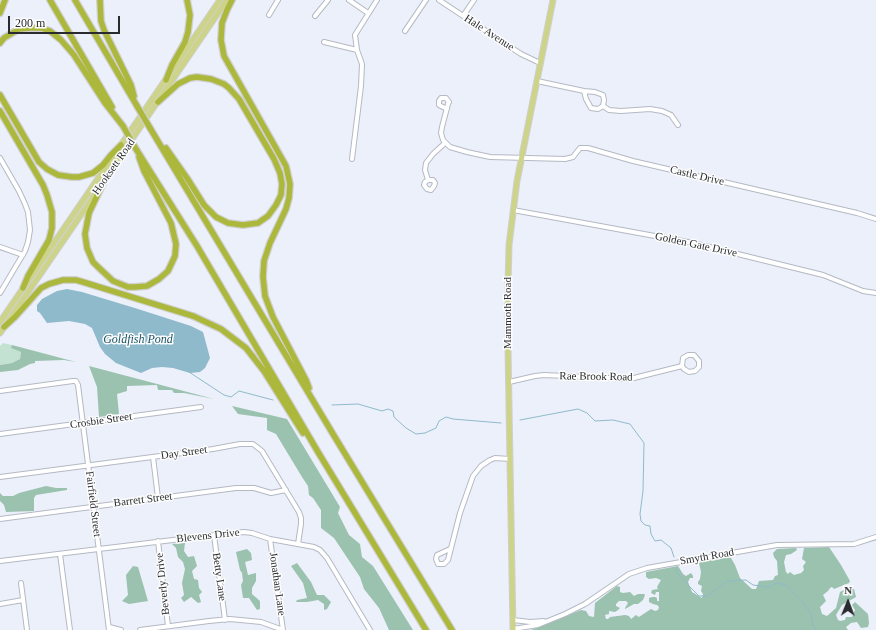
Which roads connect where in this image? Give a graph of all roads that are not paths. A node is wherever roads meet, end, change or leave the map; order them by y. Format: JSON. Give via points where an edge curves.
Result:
{"nodes":[{"id":1,"x":5,"y":0,"type":"edge"},
{"id":2,"x":50,"y":0,"type":"edge"},
{"id":3,"x":75,"y":0,"type":"edge"},
{"id":4,"x":100,"y":0,"type":"edge"},
{"id":5,"x":186,"y":0,"type":"edge"},
{"id":6,"x":220,"y":0,"type":"edge"},
{"id":7,"x":227,"y":0,"type":"edge"},
{"id":8,"x":232,"y":0,"type":"edge"},
{"id":9,"x":278,"y":0,"type":"edge"},
{"id":10,"x":328,"y":0,"type":"edge"},
{"id":11,"x":349,"y":0,"type":"edge"},
{"id":12,"x":377,"y":0,"type":"edge"},
{"id":13,"x":426,"y":0,"type":"edge"},
{"id":14,"x":439,"y":0,"type":"edge"},
{"id":15,"x":474,"y":0,"type":"edge"},
{"id":16,"x":552,"y":0,"type":"edge"},
{"id":17,"x":0,"y":13,"type":"edge"},
{"id":18,"x":368,"y":13,"type":"junction"},
{"id":19,"x":269,"y":15,"type":"dead end"},
{"id":20,"x":315,"y":16,"type":"dead end"},
{"id":21,"x":463,"y":16,"type":"junction"},
{"id":22,"x":405,"y":31,"type":"dead end"},
{"id":23,"x":324,"y":42,"type":"dead end"},
{"id":24,"x":0,"y":43,"type":"edge"},
{"id":25,"x":357,"y":50,"type":"junction"},
{"id":26,"x":540,"y":63,"type":"junction"},
{"id":27,"x":166,"y":80,"type":"junction"},
{"id":28,"x":537,"y":81,"type":"junction"},
{"id":29,"x":584,"y":91,"type":"junction"},
{"id":30,"x":0,"y":95,"type":"edge"},
{"id":31,"x":158,"y":102,"type":"junction"},
{"id":32,"x":137,"y":106,"type":"junction"},
{"id":33,"x":603,"y":106,"type":"junction"},
{"id":34,"x":447,"y":109,"type":"dead end"},
{"id":35,"x":0,"y":111,"type":"edge"},
{"id":36,"x":671,"y":115,"type":"dead end"},
{"id":37,"x":123,"y":126,"type":"junction"},
{"id":38,"x":158,"y":141,"type":"junction"},
{"id":39,"x":445,"y":143,"type":"junction"},
{"id":40,"x":121,"y":145,"type":"junction"},
{"id":41,"x":136,"y":149,"type":"junction"},
{"id":42,"x":0,"y":158,"type":"edge"},
{"id":43,"x":522,"y":158,"type":"junction"},
{"id":44,"x":352,"y":159,"type":"dead end"},
{"id":45,"x":106,"y":177,"type":"junction"},
{"id":46,"x":428,"y":180,"type":"dead end"},
{"id":47,"x":513,"y":210,"type":"junction"},
{"id":48,"x":876,"y":219,"type":"edge"},
{"id":49,"x":0,"y":247,"type":"edge"},
{"id":50,"x":22,"y":255,"type":"junction"},
{"id":51,"x":23,"y":288,"type":"junction"},
{"id":52,"x":0,"y":293,"type":"edge"},
{"id":53,"x":876,"y":294,"type":"edge"},
{"id":54,"x":0,"y":322,"type":"edge"},
{"id":55,"x":4,"y":327,"type":"junction"},
{"id":56,"x":0,"y":333,"type":"edge"},
{"id":57,"x":682,"y":366,"type":"junction"},
{"id":58,"x":509,"y":382,"type":"junction"},
{"id":59,"x":0,"y":391,"type":"edge"},
{"id":60,"x":313,"y":400,"type":"junction"},
{"id":61,"x":201,"y":407,"type":"dead end"},
{"id":62,"x":82,"y":423,"type":"junction"},
{"id":63,"x":0,"y":434,"type":"edge"},
{"id":64,"x":318,"y":452,"type":"junction"},
{"id":65,"x":153,"y":457,"type":"junction"},
{"id":66,"x":510,"y":459,"type":"junction"},
{"id":67,"x":88,"y":465,"type":"junction"},
{"id":68,"x":0,"y":477,"type":"edge"},
{"id":69,"x":286,"y":490,"type":"junction"},
{"id":70,"x":158,"y":498,"type":"junction"},
{"id":71,"x":93,"y":507,"type":"junction"},
{"id":72,"x":0,"y":519,"type":"edge"},
{"id":73,"x":214,"y":535,"type":"junction"},
{"id":74,"x":876,"y":537,"type":"edge"},
{"id":75,"x":270,"y":539,"type":"junction"},
{"id":76,"x":158,"y":542,"type":"junction"},
{"id":77,"x":298,"y":544,"type":"junction"},
{"id":78,"x":98,"y":548,"type":"junction"},
{"id":79,"x":450,"y":549,"type":"dead end"},
{"id":80,"x":60,"y":554,"type":"junction"},
{"id":81,"x":0,"y":562,"type":"edge"},
{"id":82,"x":21,"y":583,"type":"dead end"},
{"id":83,"x":23,"y":600,"type":"junction"},
{"id":84,"x":0,"y":604,"type":"edge"},
{"id":85,"x":225,"y":620,"type":"junction"},
{"id":86,"x":513,"y":620,"type":"junction"},
{"id":87,"x":550,"y":620,"type":"junction"},
{"id":88,"x":168,"y":626,"type":"junction"},
{"id":89,"x":109,"y":629,"type":"edge"},
{"id":90,"x":151,"y":629,"type":"edge"},
{"id":91,"x":27,"y":630,"type":"edge"},
{"id":92,"x":70,"y":630,"type":"edge"},
{"id":93,"x":121,"y":630,"type":"edge"},
{"id":94,"x":140,"y":630,"type":"edge"},
{"id":95,"x":283,"y":630,"type":"edge"},
{"id":96,"x":370,"y":630,"type":"edge"},
{"id":97,"x":426,"y":630,"type":"edge"},
{"id":98,"x":452,"y":630,"type":"edge"},
{"id":99,"x":513,"y":630,"type":"edge"}],
"edges":[{"from":1,"to":17,"type":"highway"},
{"from":2,"to":37,"type":"highway"},
{"from":3,"to":32,"type":"highway"},
{"from":4,"to":32,"type":"highway","via":[[100,16],[104,30]]},
{"from":5,"to":27,"type":"highway","via":[[190,15],[188,32]]},
{"from":6,"to":27,"type":"main road","name":"Hooksett Road"},
{"from":7,"to":31,"type":"main road","name":"Hooksett Road"},
{"from":8,"to":60,"type":"highway","via":[[222,23],[221,40],[224,56],[286,166],[290,184],[286,209],[266,252],[262,277],[265,296],[273,317],[306,380]]},
{"from":9,"to":19,"type":"street"},
{"from":10,"to":20,"type":"street"},
{"from":11,"to":18,"type":"street"},
{"from":12,"to":18,"type":"street"},
{"from":13,"to":22,"type":"street"},
{"from":14,"to":21,"type":"street","name":"Hale Avenue"},
{"from":15,"to":21,"type":"street"},
{"from":16,"to":26,"type":"main road","name":"Mammoth Road"},
{"from":18,"to":25,"type":"street","via":[[355,35]]},
{"from":21,"to":26,"type":"street","name":"Hale Avenue","via":[[521,54]]},
{"from":23,"to":25,"type":"street"},
{"from":24,"to":37,"type":"highway","via":[[19,29],[41,28],[50,31],[62,40],[74,55]]},
{"from":25,"to":44,"type":"street","via":[[362,72]]},
{"from":26,"to":28,"type":"main road","name":"Mammoth Road"},
{"from":27,"to":40,"type":"main road","name":"Hooksett Road"},
{"from":28,"to":29,"type":"street"},
{"from":28,"to":43,"type":"main road","name":"Mammoth Road"},
{"from":29,"to":33,"type":"street","via":[[603,95]]},
{"from":29,"to":33,"type":"street","via":[[591,108],[598,109]]},
{"from":30,"to":40,"type":"highway","via":[[40,162],[46,169],[58,175],[79,177],[93,173],[104,165]]},
{"from":31,"to":38,"type":"highway","via":[[178,84],[190,78],[211,79],[230,88],[274,159],[280,173],[281,195],[268,216],[258,223],[228,223],[216,217],[204,205],[166,148]]},
{"from":31,"to":45,"type":"main road","name":"Hooksett Road"},
{"from":32,"to":38,"type":"highway","bridge":true},
{"from":33,"to":36,"type":"street","via":[[609,110],[621,111],[650,109]]},
{"from":34,"to":39,"type":"street","via":[[441,133]]},
{"from":35,"to":51,"type":"highway","via":[[43,185],[52,212],[49,240]]},
{"from":37,"to":41,"type":"highway","bridge":true},
{"from":38,"to":60,"type":"highway"},
{"from":39,"to":43,"type":"street","name":"Castle Drive","via":[[478,155]]},
{"from":39,"to":46,"type":"street","via":[[426,163]]},
{"from":40,"to":51,"type":"main road","name":"Hooksett Road"},
{"from":41,"to":45,"type":"highway","via":[[144,171],[171,223],[176,244],[175,256],[168,271],[147,286],[128,287],[113,281],[98,268],[87,248],[85,234],[89,213]]},
{"from":41,"to":64,"type":"highway"},
{"from":42,"to":50,"type":"street","via":[[28,212],[29,238]]},
{"from":43,"to":47,"type":"main road","name":"Mammoth Road"},
{"from":43,"to":48,"type":"street","name":"Castle Drive","via":[[569,159],[580,148],[588,148]]},
{"from":45,"to":55,"type":"main road","name":"Hooksett Road"},
{"from":47,"to":53,"type":"street","name":"Golden Gate Drive","via":[[693,243],[823,275]]},
{"from":47,"to":58,"type":"main road","name":"Mammoth Road","via":[[508,286]]},
{"from":49,"to":50,"type":"street"},
{"from":50,"to":52,"type":"street"},
{"from":51,"to":54,"type":"main road","name":"Hooksett Road"},
{"from":55,"to":56,"type":"main road","name":"Hooksett Road"},
{"from":55,"to":64,"type":"highway","via":[[41,288],[63,280],[76,280],[203,320],[230,335],[252,356],[296,424]]},
{"from":57,"to":57,"type":"street","name":"Rae Brook Road","via":[[683,358],[688,355],[694,355],[699,361],[699,367],[692,372],[686,371]]},
{"from":57,"to":58,"type":"street","name":"Rae Brook Road","via":[[630,379],[544,375]]},
{"from":58,"to":66,"type":"main road","name":"Mammoth Road"},
{"from":59,"to":62,"type":"street","name":"Fairfield Street","via":[[76,381]]},
{"from":60,"to":98,"type":"highway"},
{"from":61,"to":62,"type":"street","name":"Crosbie Street"},
{"from":62,"to":63,"type":"street","name":"Crosbie Street"},
{"from":62,"to":67,"type":"street","name":"Fairfield Street"},
{"from":64,"to":97,"type":"highway"},
{"from":65,"to":67,"type":"street","name":"Day Street"},
{"from":65,"to":69,"type":"street","name":"Day Street","via":[[253,444],[262,451]]},
{"from":65,"to":70,"type":"street"},
{"from":66,"to":79,"type":"street","via":[[490,460],[473,476]]},
{"from":66,"to":86,"type":"main road","name":"Mammoth Road"},
{"from":67,"to":68,"type":"street","name":"Day Street"},
{"from":67,"to":71,"type":"street","name":"Fairfield Street"},
{"from":69,"to":70,"type":"street","name":"Barrett Street","via":[[271,493],[254,488],[236,488]]},
{"from":69,"to":77,"type":"street","name":"Day Street","via":[[301,518]]},
{"from":70,"to":71,"type":"street","name":"Barrett Street"},
{"from":71,"to":72,"type":"street","name":"Barrett Street"},
{"from":71,"to":78,"type":"street","name":"Fairfield Street"},
{"from":73,"to":75,"type":"street","name":"Blevens Drive","via":[[247,532]]},
{"from":73,"to":76,"type":"street","name":"Blevens Drive"},
{"from":73,"to":85,"type":"street","name":"Betty Lane"},
{"from":74,"to":87,"type":"street","name":"Smyth Road","via":[[854,544],[777,545],[647,568],[620,580],[585,604]]},
{"from":75,"to":77,"type":"street","name":"Blevens Drive"},
{"from":75,"to":95,"type":"street","name":"Jonathan Lane"},
{"from":76,"to":78,"type":"street","name":"Blevens Drive"},
{"from":76,"to":88,"type":"street","name":"Beverly Drive"},
{"from":77,"to":96,"type":"street","name":"Blevens Drive","via":[[317,548],[325,555]]},
{"from":78,"to":80,"type":"street","name":"Blevens Drive"},
{"from":78,"to":89,"type":"street","name":"Fairfield Street"},
{"from":80,"to":81,"type":"street","name":"Blevens Drive"},
{"from":80,"to":92,"type":"street"},
{"from":82,"to":83,"type":"street"},
{"from":83,"to":84,"type":"street"},
{"from":83,"to":91,"type":"street"},
{"from":85,"to":88,"type":"street"},
{"from":85,"to":95,"type":"street","via":[[260,622]]},
{"from":86,"to":87,"type":"street","name":"Smyth Road"},
{"from":86,"to":99,"type":"main road","name":"Mammoth Road"},
{"from":87,"to":99,"type":"street","name":"Smyth Road"},
{"from":88,"to":90,"type":"street"},
{"from":89,"to":93,"type":"street"},
{"from":90,"to":94,"type":"street"}]}
